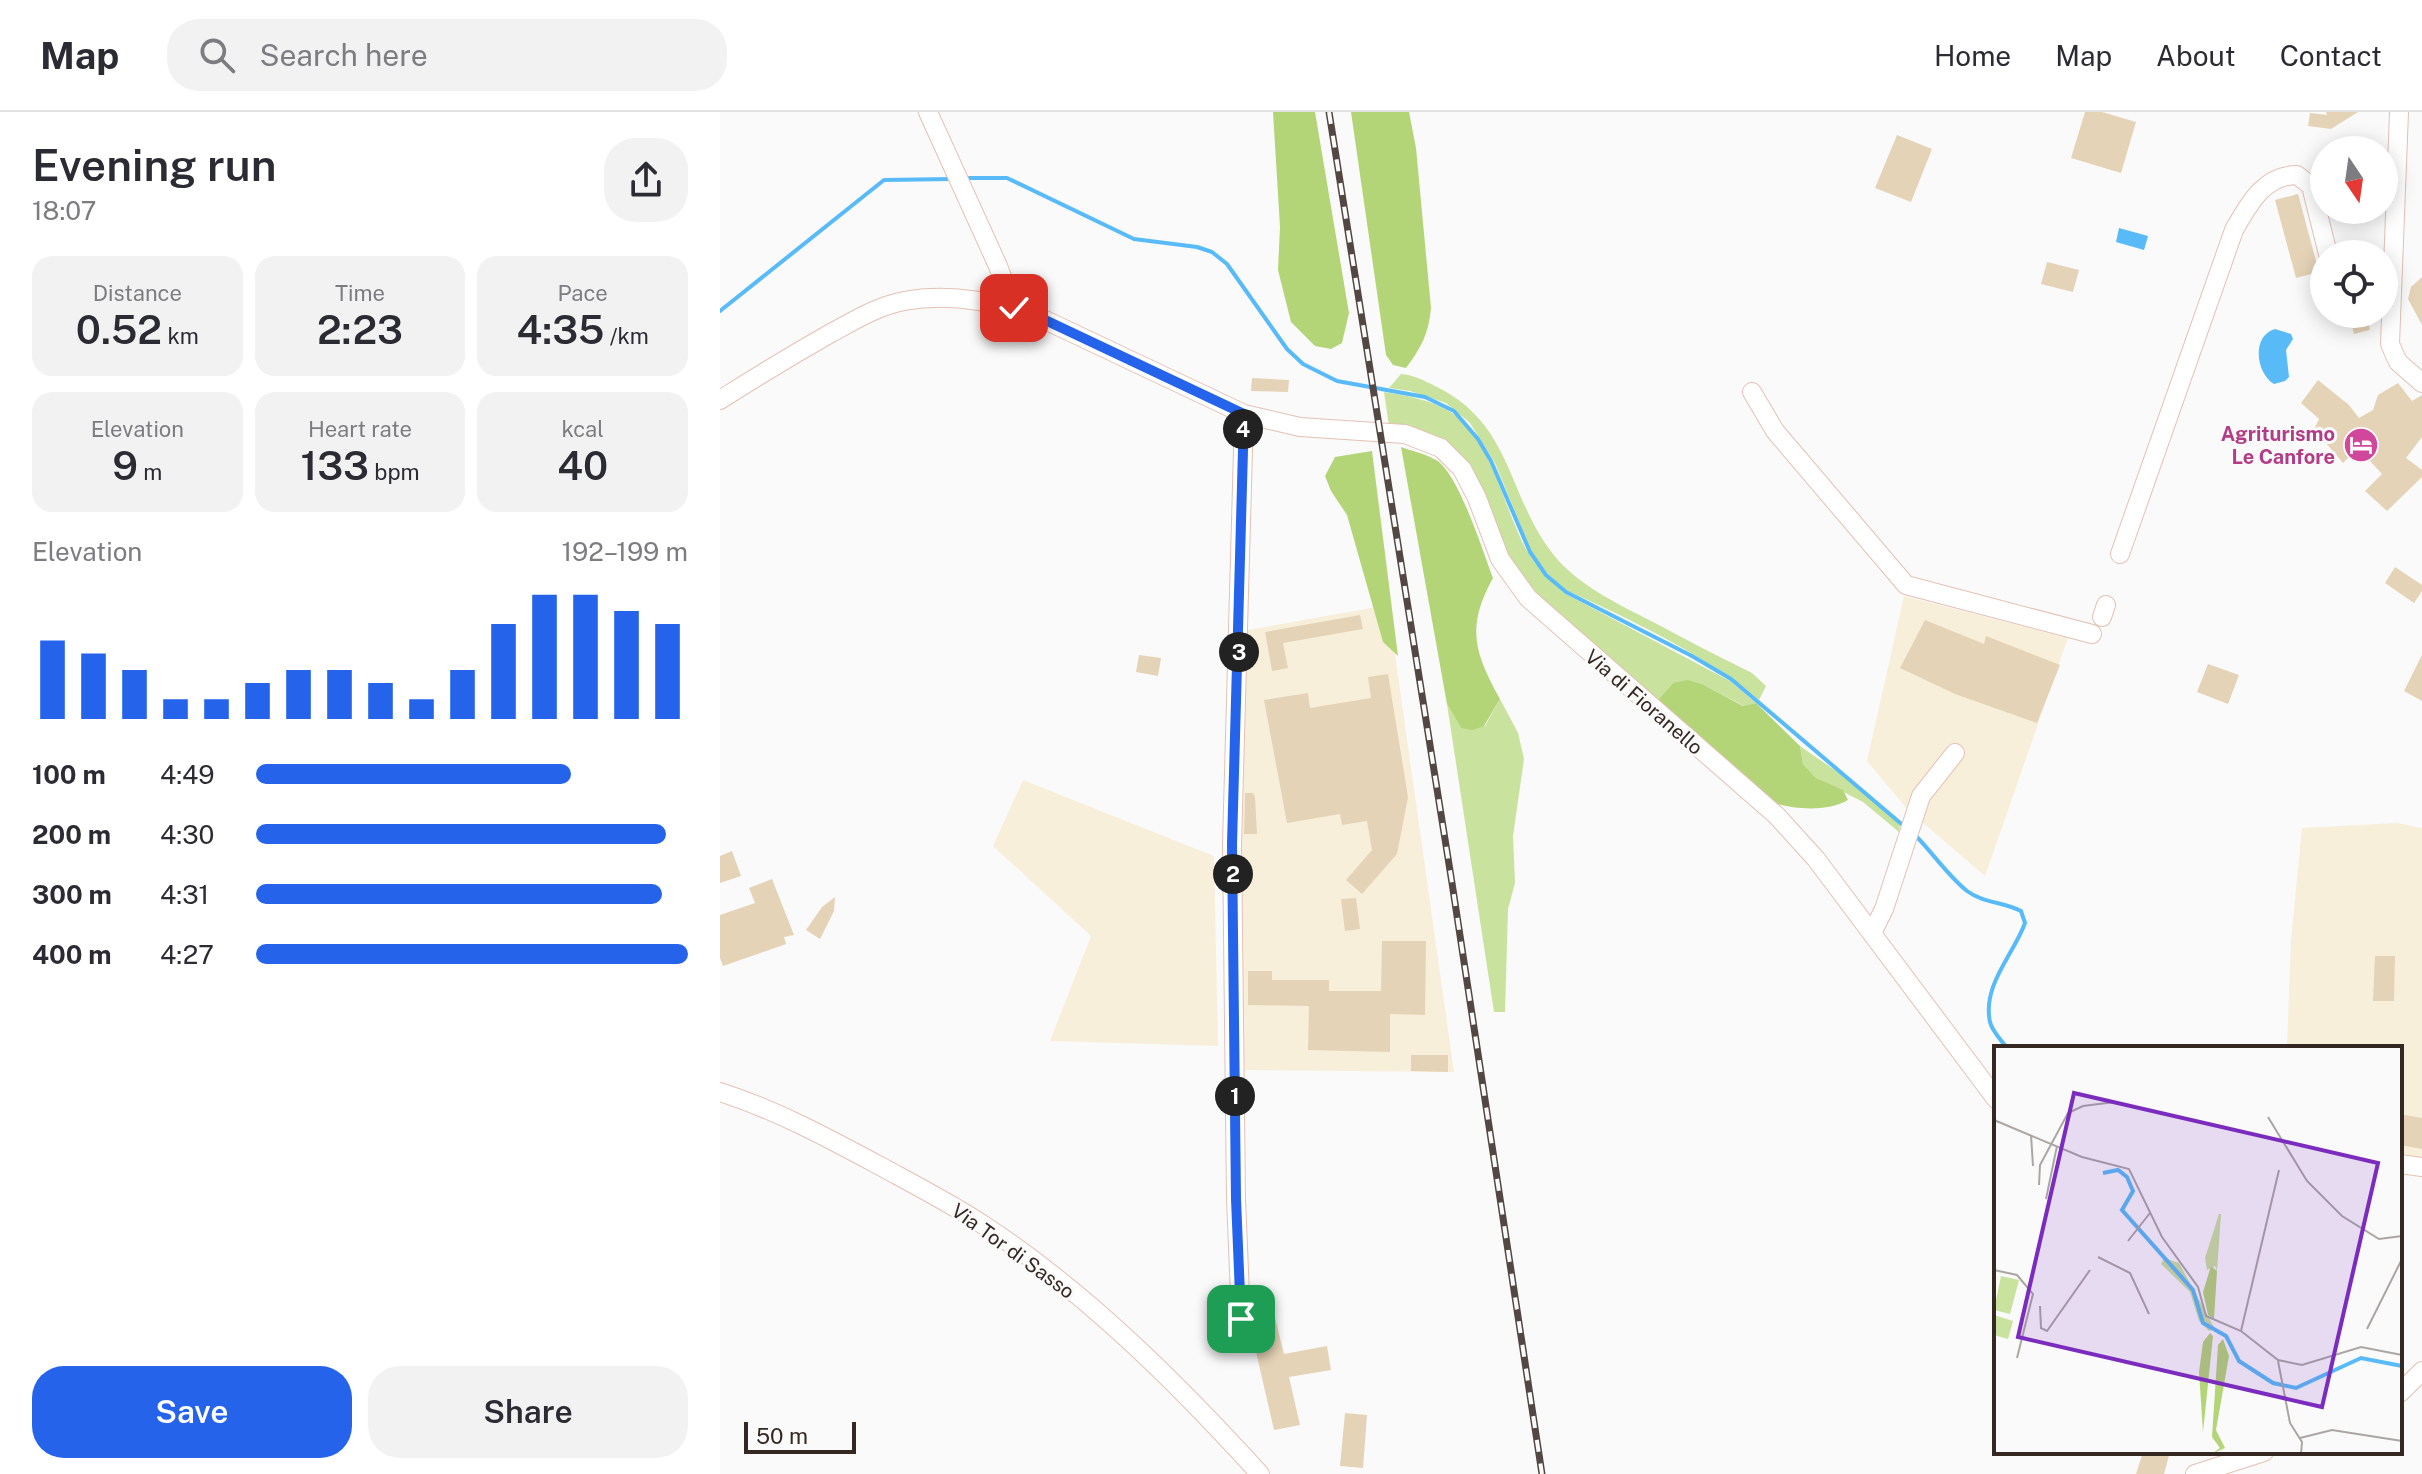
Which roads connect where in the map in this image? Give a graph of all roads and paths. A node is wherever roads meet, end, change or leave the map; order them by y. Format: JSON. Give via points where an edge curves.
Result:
{"nodes":[{"id":1,"x":928,"y":112,"type":"edge"},
{"id":2,"x":2399,"y":112,"type":"edge"},
{"id":3,"x":2324,"y":240,"type":"edge"},
{"id":4,"x":1014,"y":308,"type":"junction"},
{"id":5,"x":2422,"y":383,"type":"edge"},
{"id":6,"x":1752,"y":392,"type":"dead end"},
{"id":7,"x":720,"y":400,"type":"edge"},
{"id":8,"x":1244,"y":414,"type":"junction"},
{"id":9,"x":2120,"y":554,"type":"dead end"},
{"id":10,"x":2092,"y":634,"type":"dead end"},
{"id":11,"x":1955,"y":753,"type":"dead end"},
{"id":12,"x":1873,"y":931,"type":"junction"},
{"id":13,"x":720,"y":1092,"type":"edge"},
{"id":14,"x":1994,"y":1096,"type":"edge"},
{"id":15,"x":2402,"y":1164,"type":"edge"},
{"id":16,"x":2422,"y":1167,"type":"edge"},
{"id":17,"x":1241,"y":1319,"type":"dead end"},
{"id":18,"x":2422,"y":1371,"type":"edge"},
{"id":19,"x":2402,"y":1391,"type":"edge"},
{"id":20,"x":2258,"y":1454,"type":"edge"},
{"id":21,"x":1260,"y":1474,"type":"edge"},
{"id":22,"x":2195,"y":1474,"type":"edge"}],
"edges":[{"from":1,"to":4,"type":"street"},
{"from":2,"to":5,"type":"street","via":[[2390,344],[2398,362]]},
{"from":3,"to":9,"type":"street","via":[[2311,186],[2297,175],[2272,180],[2245,210]]},
{"from":4,"to":7,"type":"street","name":"Via di Fioranello","via":[[948,298],[889,305],[797,352]]},
{"from":4,"to":8,"type":"street","name":"Via di Fioranello"},
{"from":6,"to":10,"type":"street","via":[[1775,431],[1906,585]]},
{"from":8,"to":12,"type":"street","name":"Via di Fioranello","via":[[1300,427],[1405,434],[1450,454],[1477,498],[1506,570],[1528,598],[1777,816]]},
{"from":8,"to":17,"type":"street","via":[[1232,844]]},
{"from":11,"to":12,"type":"street","via":[[1921,796]]},
{"from":12,"to":14,"type":"street","name":"Via di Fioranello"},
{"from":13,"to":21,"type":"street","name":"Via Tor di Sasso","via":[[822,1135],[987,1227],[1133,1345],[1196,1403]]},
{"from":15,"to":16,"type":"street"},
{"from":18,"to":19,"type":"street"},
{"from":20,"to":22,"type":"street"}]}
